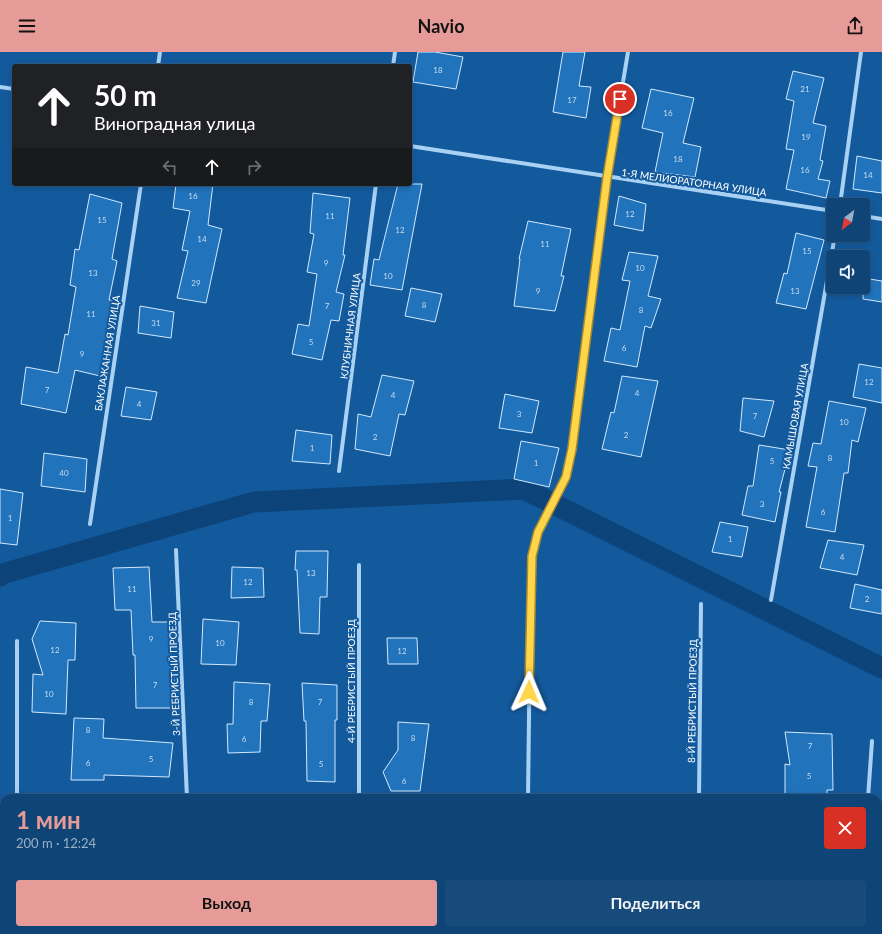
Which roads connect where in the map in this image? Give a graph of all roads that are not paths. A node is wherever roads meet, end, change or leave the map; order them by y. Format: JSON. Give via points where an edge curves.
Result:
{"nodes":[{"id":1,"x":160,"y":52,"type":"edge"},
{"id":2,"x":395,"y":52,"type":"edge"},
{"id":3,"x":628,"y":52,"type":"edge"},
{"id":4,"x":862,"y":52,"type":"edge"},
{"id":5,"x":158,"y":64,"type":"edge"},
{"id":6,"x":392,"y":64,"type":"edge"},
{"id":7,"x":0,"y":87,"type":"edge"},
{"id":8,"x":12,"y":89,"type":"edge"},
{"id":9,"x":412,"y":146,"type":"edge"},
{"id":10,"x":607,"y":178,"type":"junction"},
{"id":11,"x":141,"y":186,"type":"edge"},
{"id":12,"x":376,"y":186,"type":"edge"},
{"id":13,"x":841,"y":198,"type":"edge"},
{"id":14,"x":826,"y":210,"type":"edge"},
{"id":15,"x":870,"y":217,"type":"edge"},
{"id":16,"x":882,"y":219,"type":"edge"},
{"id":17,"x":834,"y":242,"type":"edge"},
{"id":18,"x":339,"y":471,"type":"dead end"},
{"id":19,"x":90,"y":524,"type":"dead end"},
{"id":20,"x":176,"y":550,"type":"dead end"},
{"id":21,"x":359,"y":565,"type":"dead end"},
{"id":22,"x":771,"y":600,"type":"dead end"},
{"id":23,"x":701,"y":604,"type":"dead end"},
{"id":24,"x":17,"y":641,"type":"dead end"},
{"id":25,"x":872,"y":741,"type":"dead end"},
{"id":26,"x":17,"y":794,"type":"edge"},
{"id":27,"x":187,"y":794,"type":"edge"},
{"id":28,"x":359,"y":794,"type":"edge"},
{"id":29,"x":528,"y":794,"type":"edge"},
{"id":30,"x":699,"y":794,"type":"edge"},
{"id":31,"x":868,"y":794,"type":"edge"}],
"edges":[{"from":1,"to":5,"type":"street"},
{"from":2,"to":6,"type":"street"},
{"from":3,"to":10,"type":"street"},
{"from":4,"to":13,"type":"street"},
{"from":7,"to":8,"type":"street"},
{"from":9,"to":10,"type":"street","name":"1-Я МЕЛИОРАТОРНАЯ УЛИЦА"},
{"from":10,"to":14,"type":"street","name":"1-Я МЕЛИОРАТОРНАЯ УЛИЦА"},
{"from":10,"to":29,"type":"street","via":[[572,449],[566,477],[538,532],[532,556]]},
{"from":11,"to":19,"type":"street","name":"БАКЛАЖАННАЯ УЛИЦА"},
{"from":12,"to":18,"type":"street","name":"КЛУБНИЧНАЯ УЛИЦА"},
{"from":15,"to":16,"type":"street"},
{"from":17,"to":22,"type":"street","name":"КАМЫШОВАЯ УЛИЦА"},
{"from":20,"to":27,"type":"street","name":"3-Й РЕБРИСТЫЙ ПРОЕЗД"},
{"from":21,"to":28,"type":"street","name":"4-Й РЕБРИСТЫЙ ПРОЕЗД"},
{"from":23,"to":30,"type":"street","name":"8-Й РЕБРИСТЫЙ ПРОЕЗД"},
{"from":24,"to":26,"type":"street"},
{"from":25,"to":31,"type":"street"}]}
